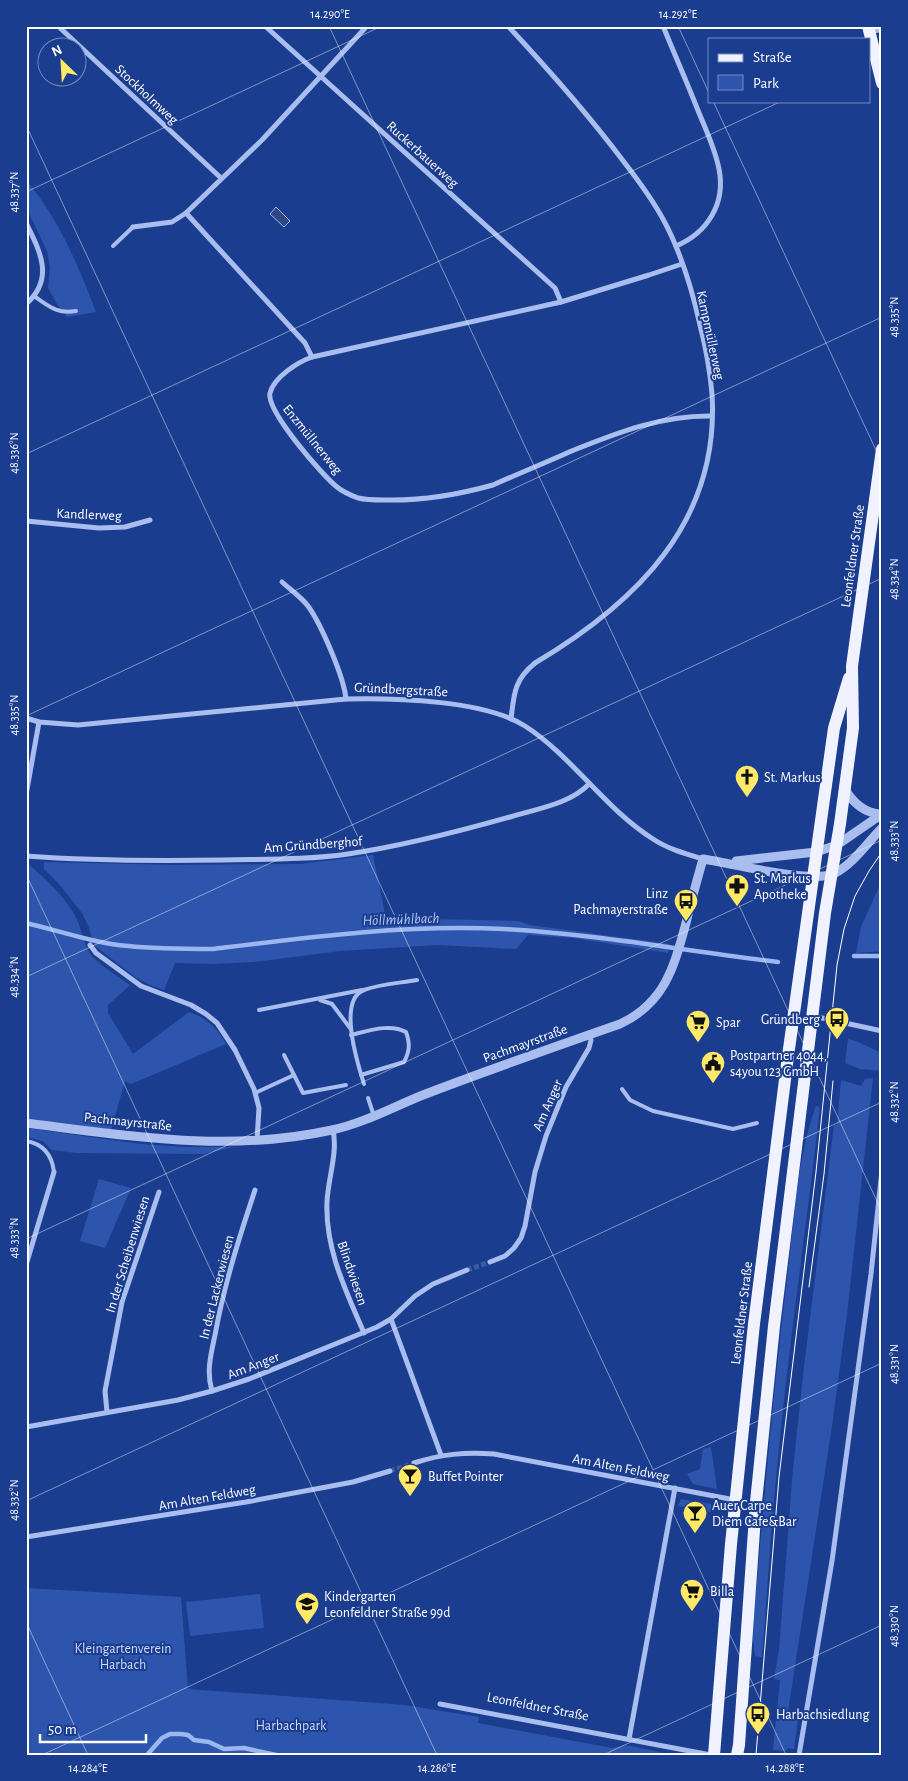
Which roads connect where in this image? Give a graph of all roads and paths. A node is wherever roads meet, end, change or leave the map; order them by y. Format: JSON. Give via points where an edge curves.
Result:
{"nodes":[{"id":1,"x":58,"y":26,"type":"edge"},
{"id":2,"x":265,"y":26,"type":"edge"},
{"id":3,"x":368,"y":26,"type":"edge"},
{"id":4,"x":508,"y":26,"type":"edge"},
{"id":5,"x":663,"y":26,"type":"edge"},
{"id":6,"x":873,"y":29,"type":"edge"},
{"id":7,"x":320,"y":77,"type":"junction"},
{"id":8,"x":882,"y":83,"type":"edge"},
{"id":9,"x":221,"y":178,"type":"junction"},
{"id":10,"x":186,"y":213,"type":"junction"},
{"id":11,"x":26,"y":223,"type":"edge"},
{"id":12,"x":133,"y":227,"type":"joint"},
{"id":13,"x":113,"y":246,"type":"dead end"},
{"id":14,"x":676,"y":246,"type":"junction"},
{"id":15,"x":682,"y":264,"type":"junction"},
{"id":16,"x":34,"y":296,"type":"junction"},
{"id":17,"x":561,"y":302,"type":"junction"},
{"id":18,"x":26,"y":304,"type":"edge"},
{"id":19,"x":76,"y":311,"type":"dead end"},
{"id":20,"x":312,"y":357,"type":"junction"},
{"id":21,"x":712,"y":416,"type":"junction"},
{"id":22,"x":882,"y":449,"type":"edge"},
{"id":23,"x":150,"y":520,"type":"dead end"},
{"id":24,"x":26,"y":521,"type":"edge"},
{"id":25,"x":282,"y":582,"type":"dead end"},
{"id":26,"x":852,"y":666,"type":"junction"},
{"id":27,"x":346,"y":699,"type":"junction"},
{"id":28,"x":26,"y":718,"type":"edge"},
{"id":29,"x":510,"y":719,"type":"junction"},
{"id":30,"x":39,"y":722,"type":"junction"},
{"id":31,"x":589,"y":784,"type":"junction"},
{"id":32,"x":845,"y":789,"type":"junction"},
{"id":33,"x":26,"y":795,"type":"edge"},
{"id":34,"x":881,"y":814,"type":"edge"},
{"id":35,"x":882,"y":828,"type":"edge"},
{"id":36,"x":837,"y":845,"type":"junction"},
{"id":37,"x":816,"y":852,"type":"junction"},
{"id":38,"x":26,"y":856,"type":"edge"},
{"id":39,"x":703,"y":859,"type":"junction"},
{"id":40,"x":724,"y":862,"type":"junction"},
{"id":41,"x":832,"y":875,"type":"junction"},
{"id":42,"x":812,"y":878,"type":"junction"},
{"id":43,"x":90,"y":945,"type":"dead end"},
{"id":44,"x":417,"y":980,"type":"dead end"},
{"id":45,"x":362,"y":990,"type":"junction"},
{"id":46,"x":318,"y":999,"type":"junction"},
{"id":47,"x":259,"y":1010,"type":"dead end"},
{"id":48,"x":812,"y":1016,"type":"junction"},
{"id":49,"x":350,"y":1028,"type":"junction"},
{"id":50,"x":882,"y":1031,"type":"edge"},
{"id":51,"x":589,"y":1034,"type":"junction"},
{"id":52,"x":351,"y":1035,"type":"junction"},
{"id":53,"x":284,"y":1055,"type":"dead end"},
{"id":54,"x":361,"y":1075,"type":"junction"},
{"id":55,"x":294,"y":1076,"type":"junction"},
{"id":56,"x":364,"y":1084,"type":"dead end"},
{"id":57,"x":346,"y":1085,"type":"dead end"},
{"id":58,"x":622,"y":1089,"type":"dead end"},
{"id":59,"x":256,"y":1093,"type":"junction"},
{"id":60,"x":368,"y":1098,"type":"dead end"},
{"id":61,"x":374,"y":1116,"type":"junction"},
{"id":62,"x":26,"y":1123,"type":"edge"},
{"id":63,"x":757,"y":1123,"type":"dead end"},
{"id":64,"x":333,"y":1130,"type":"junction"},
{"id":65,"x":26,"y":1141,"type":"edge"},
{"id":66,"x":257,"y":1141,"type":"junction"},
{"id":67,"x":882,"y":1170,"type":"edge"},
{"id":68,"x":54,"y":1172,"type":"joint"},
{"id":69,"x":255,"y":1190,"type":"dead end"},
{"id":70,"x":158,"y":1192,"type":"dead end"},
{"id":71,"x":490,"y":1262,"type":"tunnel mouth"},
{"id":72,"x":26,"y":1265,"type":"edge"},
{"id":73,"x":467,"y":1270,"type":"tunnel mouth"},
{"id":74,"x":392,"y":1319,"type":"junction"},
{"id":75,"x":364,"y":1333,"type":"junction"},
{"id":76,"x":212,"y":1392,"type":"junction"},
{"id":77,"x":107,"y":1412,"type":"junction"},
{"id":78,"x":26,"y":1427,"type":"edge"},
{"id":79,"x":441,"y":1455,"type":"junction"},
{"id":80,"x":414,"y":1463,"type":"tunnel mouth"},
{"id":81,"x":390,"y":1472,"type":"tunnel mouth"},
{"id":82,"x":676,"y":1488,"type":"junction"},
{"id":83,"x":735,"y":1500,"type":"junction"},
{"id":84,"x":26,"y":1537,"type":"edge"},
{"id":85,"x":440,"y":1704,"type":"dead end"},
{"id":86,"x":630,"y":1739,"type":"junction"},
{"id":87,"x":713,"y":1755,"type":"edge"},
{"id":88,"x":736,"y":1755,"type":"edge"},
{"id":89,"x":798,"y":1755,"type":"edge"}],
"edges":[{"from":1,"to":9,"type":"street","name":"Stockholmweg"},
{"from":2,"to":7,"type":"street","name":"Ruckerbauerweg"},
{"from":3,"to":7,"type":"street"},
{"from":4,"to":14,"type":"street","name":"Kampmüllerweg","via":[[601,131],[662,217]]},
{"from":5,"to":14,"type":"street","via":[[720,171],[716,208],[709,222],[686,242]]},
{"from":6,"to":8,"type":"main road"},
{"from":7,"to":9,"type":"street","via":[[262,140]]},
{"from":7,"to":17,"type":"street","name":"Ruckerbauerweg","via":[[555,288]]},
{"from":9,"to":10,"type":"street"},
{"from":10,"to":12,"type":"street","via":[[172,222]]},
{"from":10,"to":20,"type":"street","via":[[305,343]]},
{"from":11,"to":16,"type":"street","via":[[43,263],[41,282]]},
{"from":12,"to":13,"type":"lane"},
{"from":14,"to":15,"type":"street","name":"Kampmüllerweg"},
{"from":15,"to":17,"type":"street","name":"Enzmüllnerweg"},
{"from":15,"to":21,"type":"street","name":"Kampmüllerweg","via":[[710,370]]},
{"from":16,"to":18,"type":"street"},
{"from":16,"to":19,"type":"lane","via":[[58,312]]},
{"from":17,"to":20,"type":"street","name":"Enzmüllnerweg"},
{"from":20,"to":21,"type":"street","name":"Enzmüllnerweg","via":[[284,374],[270,392],[270,400],[280,421],[323,473],[343,491],[364,499],[414,499],[475,490],[622,431],[681,417]]},
{"from":21,"to":29,"type":"street","name":"Kampmüllerweg","via":[[703,477],[688,516],[671,546],[624,600],[524,673],[516,686]]},
{"from":22,"to":26,"type":"main road","name":"Leonfeldner Straße"},
{"from":23,"to":24,"type":"street","name":"Kandlerweg","via":[[125,527],[99,528]]},
{"from":25,"to":27,"type":"street","via":[[315,617],[342,679]]},
{"from":26,"to":32,"type":"main road","name":"Leonfeldner Straße","via":[[853,728]]},
{"from":26,"to":37,"type":"main road","name":"Leonfeldner Straße","via":[[834,728]]},
{"from":27,"to":29,"type":"street","name":"Gründbergstraße","via":[[449,705],[494,712]]},
{"from":27,"to":30,"type":"street","name":"Gründbergstraße","via":[[102,723]]},
{"from":28,"to":30,"type":"street","name":"Gründbergstraße"},
{"from":29,"to":31,"type":"street","name":"Gründbergstraße","via":[[540,737]]},
{"from":30,"to":33,"type":"street"},
{"from":31,"to":38,"type":"street","name":"Am Gründberghof","via":[[564,801],[424,840],[346,854],[282,859],[159,861]]},
{"from":31,"to":39,"type":"street","name":"Gründbergstraße","via":[[655,840]]},
{"from":32,"to":34,"type":"street","via":[[856,804],[869,812]]},
{"from":32,"to":36,"type":"main road","name":"Leonfeldner Straße"},
{"from":34,"to":36,"type":"street"},
{"from":35,"to":41,"type":"street","via":[[851,861]]},
{"from":36,"to":37,"type":"street"},
{"from":36,"to":41,"type":"main road","name":"Leonfeldner Straße"},
{"from":37,"to":40,"type":"street","name":"Gründbergstraße"},
{"from":37,"to":42,"type":"main road","name":"Leonfeldner Straße"},
{"from":39,"to":40,"type":"street","name":"Gründbergstraße"},
{"from":39,"to":51,"type":"street","name":"Pachmayrstraße","via":[[677,956],[666,983],[644,1010],[620,1024]]},
{"from":40,"to":42,"type":"street","name":"Gründbergstraße"},
{"from":41,"to":42,"type":"street"},
{"from":41,"to":48,"type":"main road","name":"Leonfeldner Straße"},
{"from":42,"to":83,"type":"main road","name":"Leonfeldner Straße","via":[[754,1324]]},
{"from":43,"to":59,"type":"street","via":[[96,954],[141,986],[191,1005],[220,1026]]},
{"from":44,"to":45,"type":"lane"},
{"from":45,"to":46,"type":"lane"},
{"from":45,"to":49,"type":"lane","via":[[351,1010]]},
{"from":46,"to":47,"type":"lane"},
{"from":46,"to":49,"type":"lane","via":[[332,1004]]},
{"from":48,"to":50,"type":"street"},
{"from":48,"to":88,"type":"main road","name":"Leonfeldner Straße","via":[[774,1326],[755,1512]]},
{"from":49,"to":52,"type":"lane"},
{"from":51,"to":61,"type":"street","name":"Pachmayrstraße"},
{"from":51,"to":71,"type":"street","name":"Am Anger","via":[[592,1040],[589,1048],[566,1086],[546,1136],[521,1238],[506,1256]]},
{"from":52,"to":54,"type":"lane"},
{"from":52,"to":54,"type":"lane","via":[[399,1028],[406,1032],[409,1042],[409,1053],[404,1062]]},
{"from":53,"to":55,"type":"lane"},
{"from":54,"to":56,"type":"lane"},
{"from":55,"to":57,"type":"lane","via":[[303,1093]]},
{"from":55,"to":59,"type":"lane"},
{"from":58,"to":63,"type":"lane","via":[[630,1100],[653,1111],[733,1129]]},
{"from":59,"to":66,"type":"street","via":[[259,1108]]},
{"from":60,"to":61,"type":"lane"},
{"from":61,"to":64,"type":"street","name":"Pachmayrstraße"},
{"from":62,"to":66,"type":"street","name":"Pachmayrstraße","via":[[150,1139]]},
{"from":64,"to":66,"type":"street","name":"Pachmayrstraße"},
{"from":64,"to":75,"type":"street","name":"Blindwiesen","via":[[335,1146],[326,1204],[330,1245]]},
{"from":65,"to":68,"type":"lane","via":[[42,1146],[49,1154]]},
{"from":67,"to":89,"type":"street","via":[[834,1542]]},
{"from":68,"to":72,"type":"street"},
{"from":69,"to":76,"type":"street","name":"In der Lackerwiesen","via":[[234,1253],[217,1322],[208,1375]]},
{"from":70,"to":77,"type":"street","name":"In der Scheibenwiesen","via":[[122,1302],[105,1391]]},
{"from":73,"to":74,"type":"street","name":"Am Anger","via":[[415,1296]]},
{"from":74,"to":75,"type":"street","name":"Am Anger"},
{"from":74,"to":79,"type":"street"},
{"from":75,"to":76,"type":"street","name":"Am Anger"},
{"from":76,"to":77,"type":"street","name":"Am Anger"},
{"from":77,"to":78,"type":"street","name":"Am Anger"},
{"from":79,"to":80,"type":"street","name":"Am Alten Feldweg"},
{"from":79,"to":82,"type":"street","name":"Am Alten Feldweg","via":[[467,1452],[494,1454]]},
{"from":81,"to":84,"type":"street","name":"Am Alten Feldweg","via":[[246,1502]]},
{"from":82,"to":83,"type":"street","name":"Am Alten Feldweg"},
{"from":82,"to":86,"type":"street"},
{"from":83,"to":87,"type":"main road","name":"Leonfeldner Straße"},
{"from":85,"to":86,"type":"street","name":"Leonfeldner Straße"},
{"from":86,"to":87,"type":"street","name":"Leonfeldner Straße"}]}
